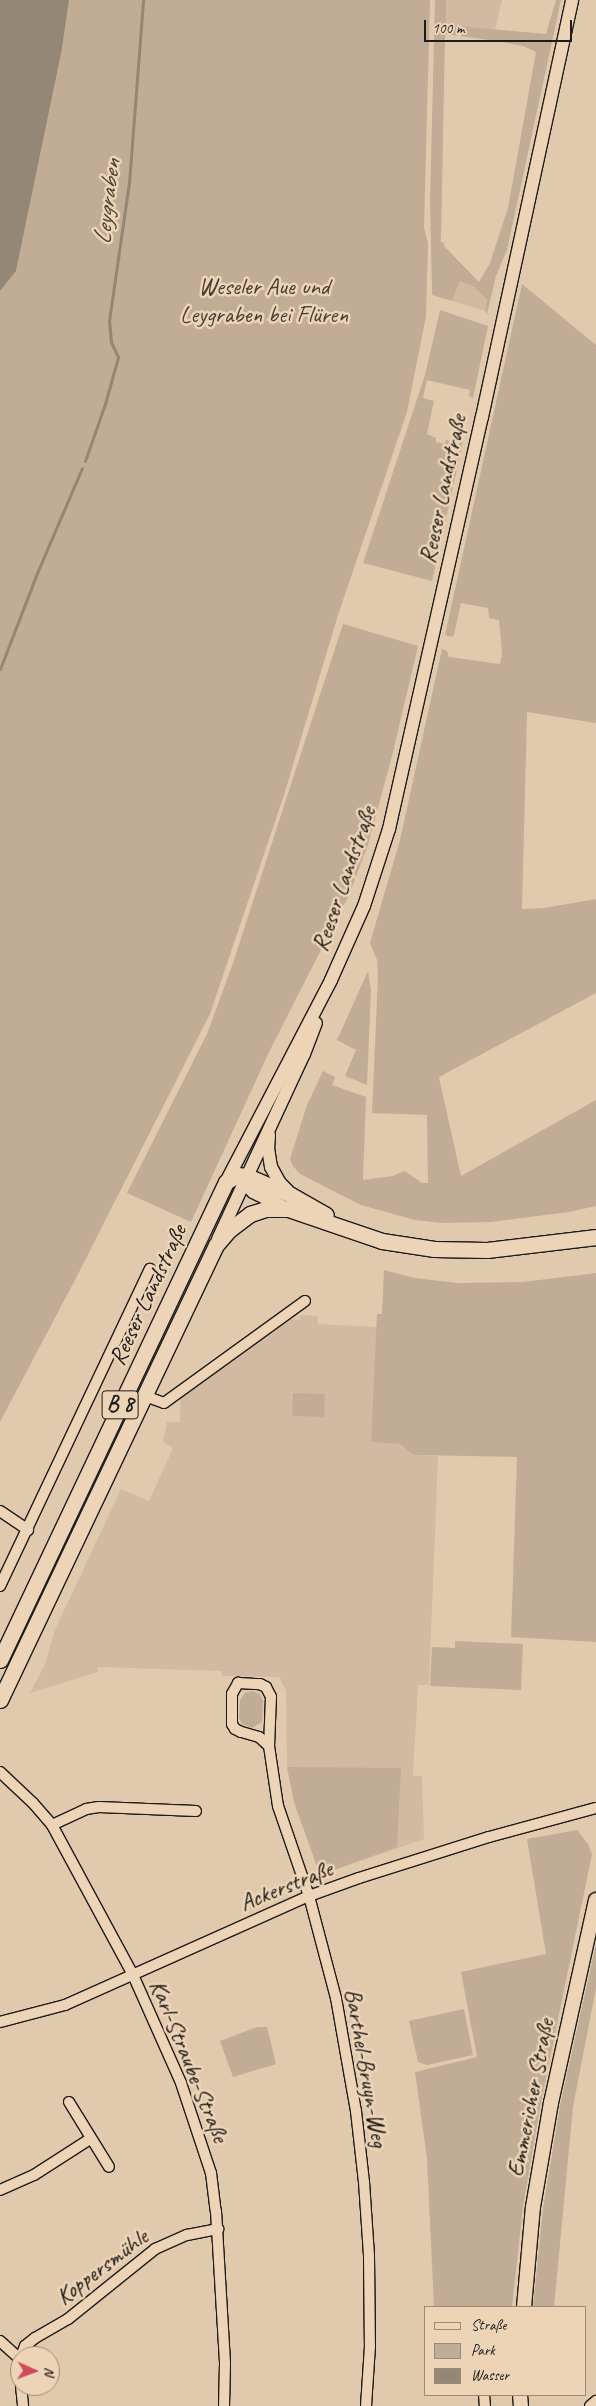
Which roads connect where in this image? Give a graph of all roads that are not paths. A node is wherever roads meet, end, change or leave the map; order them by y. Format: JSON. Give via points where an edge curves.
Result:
{"nodes":[{"id":1,"x":572,"y":0,"type":"edge"},
{"id":2,"x":331,"y":980,"type":"junction"},
{"id":3,"x":270,"y":1124,"type":"junction"},
{"id":4,"x":237,"y":1176,"type":"junction"},
{"id":5,"x":290,"y":1202,"type":"junction"},
{"id":6,"x":596,"y":1237,"type":"edge"},
{"id":7,"x":216,"y":1245,"type":"junction"},
{"id":8,"x":150,"y":1269,"type":"dead end"},
{"id":9,"x":305,"y":1300,"type":"dead end"},
{"id":10,"x":144,"y":1396,"type":"junction"},
{"id":11,"x":0,"y":1511,"type":"edge"},
{"id":12,"x":28,"y":1530,"type":"junction"},
{"id":13,"x":0,"y":1586,"type":"edge"},
{"id":14,"x":0,"y":1660,"type":"edge"},
{"id":15,"x":0,"y":1700,"type":"edge"},
{"id":16,"x":269,"y":1746,"type":"junction"},
{"id":17,"x":0,"y":1772,"type":"edge"},
{"id":18,"x":596,"y":1808,"type":"edge"},
{"id":19,"x":196,"y":1811,"type":"dead end"},
{"id":20,"x":52,"y":1825,"type":"junction"},
{"id":21,"x":309,"y":1896,"type":"junction"},
{"id":22,"x":596,"y":1900,"type":"edge"},
{"id":23,"x":133,"y":1975,"type":"junction"},
{"id":24,"x":0,"y":2022,"type":"edge"},
{"id":25,"x":69,"y":2102,"type":"dead end"},
{"id":26,"x":90,"y":2139,"type":"junction"},
{"id":27,"x":109,"y":2167,"type":"dead end"},
{"id":28,"x":0,"y":2190,"type":"edge"},
{"id":29,"x":218,"y":2228,"type":"junction"},
{"id":30,"x":524,"y":2306,"type":"edge"},
{"id":31,"x":0,"y":2341,"type":"edge"},
{"id":32,"x":25,"y":2346,"type":"edge"},
{"id":33,"x":10,"y":2349,"type":"edge"},
{"id":34,"x":596,"y":2401,"type":"edge"},
{"id":35,"x":224,"y":2406,"type":"edge"},
{"id":36,"x":366,"y":2406,"type":"edge"},
{"id":37,"x":590,"y":2406,"type":"edge"}],
"edges":[{"from":1,"to":2,"type":"street","name":"Reeser Landstraße","via":[[389,829],[364,906]]},
{"from":2,"to":3,"type":"street","name":"Reeser Landstraße","via":[[304,1054]]},
{"from":2,"to":4,"type":"street","name":"Reeser Landstraße"},
{"from":3,"to":4,"type":"street","name":"Reeser Landstraße"},
{"from":3,"to":5,"type":"street","via":[[268,1148],[271,1167]]},
{"from":4,"to":5,"type":"main road","number":"B 8"},
{"from":4,"to":7,"type":"street","name":"Reeser Landstraße","number":"B 8"},
{"from":4,"to":14,"type":"main road","name":"Reeser Landstraße","number":"B 8"},
{"from":5,"to":6,"type":"main road","number":"B 8","via":[[382,1241],[434,1249],[487,1250]]},
{"from":5,"to":7,"type":"main road","number":"B 8","via":[[250,1214]]},
{"from":7,"to":10,"type":"main road","name":"Reeser Landstraße","number":"B 8"},
{"from":8,"to":12,"type":"street"},
{"from":9,"to":10,"type":"street","name":"Reeser Landstraße","via":[[164,1404]]},
{"from":10,"to":15,"type":"main road","name":"Reeser Landstraße","number":"B 8"},
{"from":11,"to":12,"type":"street"},
{"from":12,"to":13,"type":"street"},
{"from":16,"to":16,"type":"street","name":"Barthel-Bruyn-Weg","via":[[259,1737],[235,1729],[232,1724],[232,1694],[238,1684],[260,1684],[269,1691]]},
{"from":16,"to":21,"type":"street","name":"Barthel-Bruyn-Weg","via":[[278,1806]]},
{"from":17,"to":20,"type":"street","name":"Karl-Straube-Straße"},
{"from":18,"to":21,"type":"street","name":"Ackerstraße","via":[[417,1859]]},
{"from":19,"to":20,"type":"street","via":[[99,1807],[86,1809]]},
{"from":20,"to":23,"type":"street","name":"Karl-Straube-Straße"},
{"from":21,"to":23,"type":"street","name":"Ackerstraße"},
{"from":21,"to":36,"type":"street","name":"Barthel-Bruyn-Weg","via":[[336,1998],[358,2128],[368,2256],[370,2346]]},
{"from":22,"to":30,"type":"main road","name":"Emmericher Straße","via":[[551,2103],[533,2207]]},
{"from":23,"to":24,"type":"street","name":"Ackerstraße","via":[[65,2005]]},
{"from":23,"to":29,"type":"street","name":"Karl-Straube-Straße","via":[[181,2083],[211,2173]]},
{"from":25,"to":26,"type":"street"},
{"from":26,"to":27,"type":"street"},
{"from":26,"to":28,"type":"street","via":[[34,2175]]},
{"from":29,"to":32,"type":"street","name":"Koppersmühle","via":[[187,2235],[155,2249],[68,2319]]},
{"from":29,"to":35,"type":"street","name":"Karl-Straube-Straße"},
{"from":31,"to":33,"type":"street"},
{"from":34,"to":37,"type":"street"}]}
